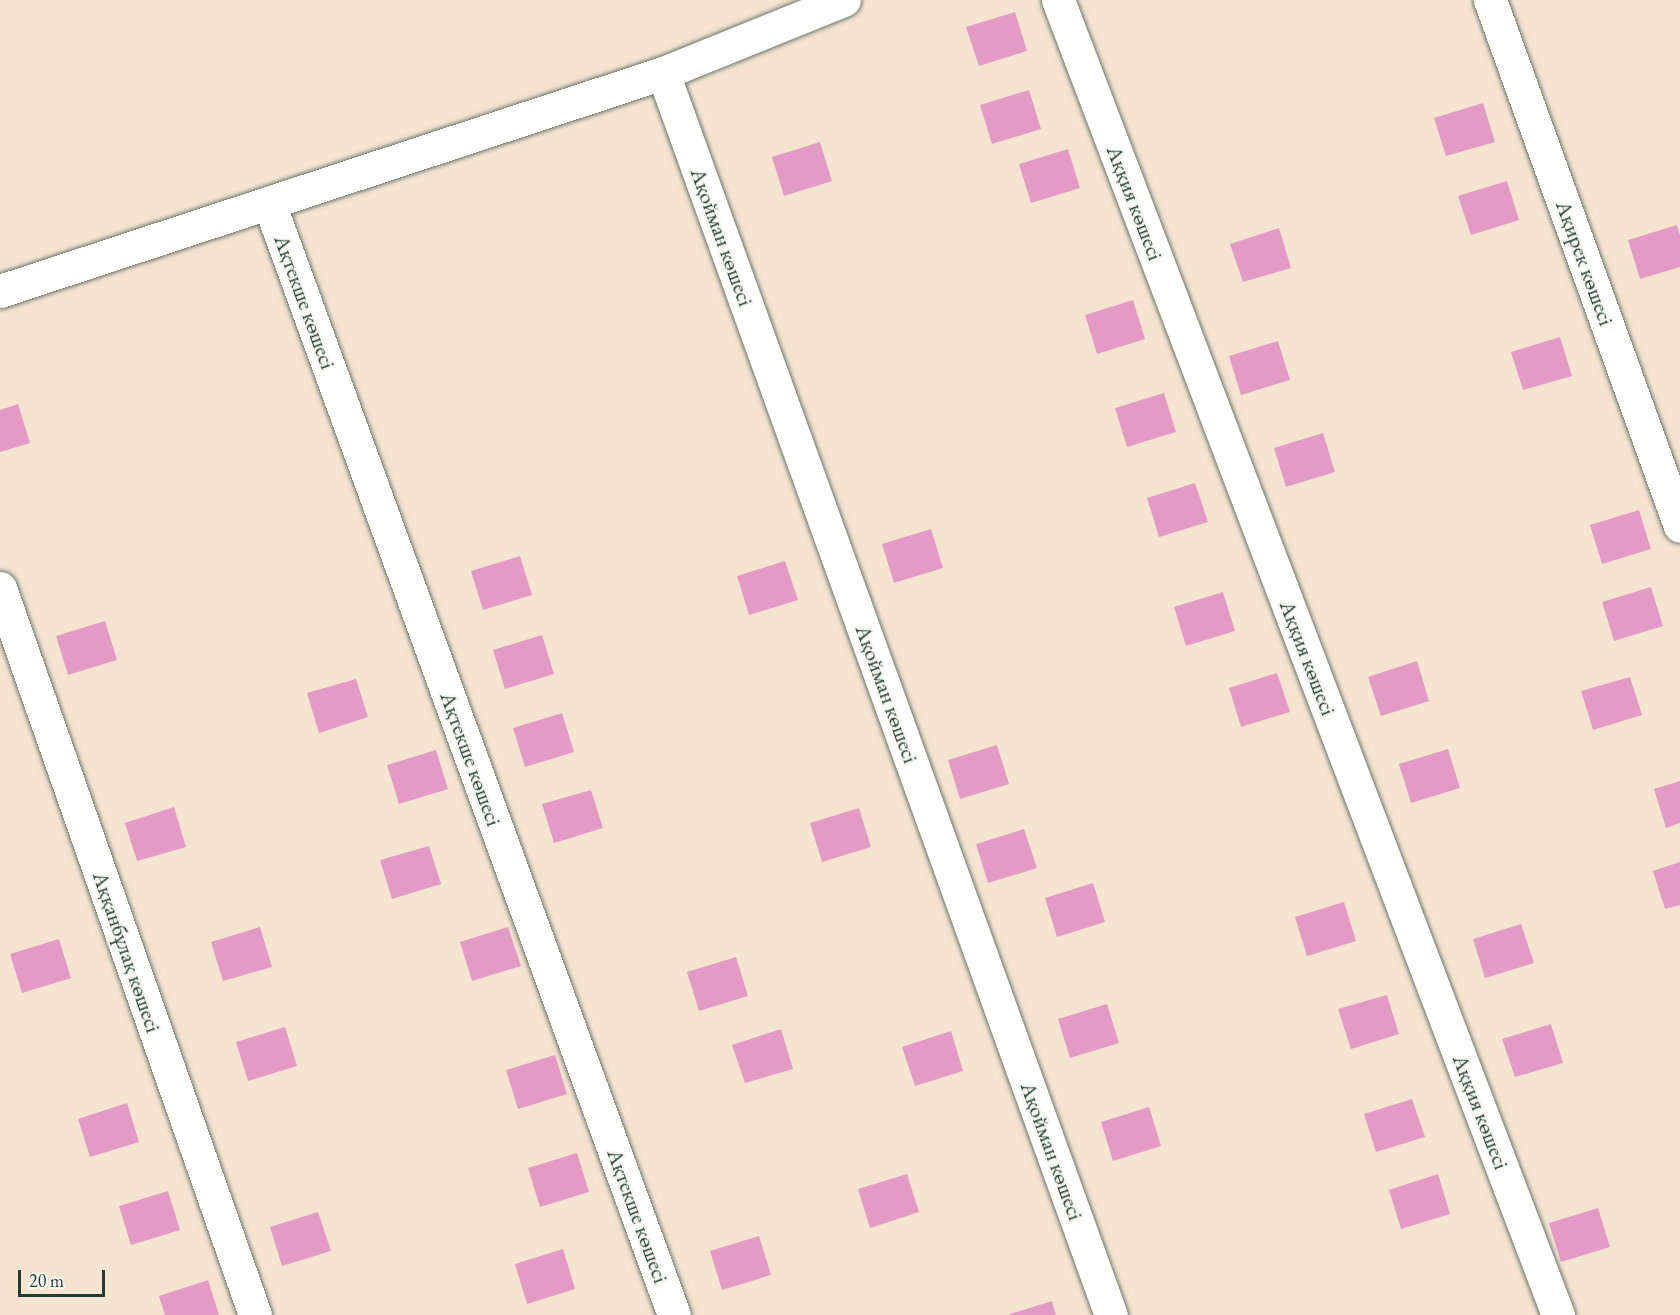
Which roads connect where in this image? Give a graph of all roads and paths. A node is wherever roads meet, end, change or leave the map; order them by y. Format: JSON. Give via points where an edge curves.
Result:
{"nodes":[{"id":1,"x":844,"y":0,"type":"edge"},
{"id":2,"x":1058,"y":0,"type":"edge"},
{"id":3,"x":1490,"y":0,"type":"edge"},
{"id":4,"x":663,"y":73,"type":"junction"},
{"id":5,"x":269,"y":203,"type":"junction"},
{"id":6,"x":0,"y":291,"type":"edge"},
{"id":7,"x":1680,"y":526,"type":"edge"},
{"id":8,"x":0,"y":588,"type":"edge"},
{"id":9,"x":255,"y":1315,"type":"edge"},
{"id":10,"x":674,"y":1315,"type":"edge"},
{"id":11,"x":1111,"y":1315,"type":"edge"},
{"id":12,"x":1558,"y":1315,"type":"edge"}],
"edges":[{"from":1,"to":4,"type":"street"},
{"from":2,"to":12,"type":"street","name":"Аққия көшесі"},
{"from":3,"to":7,"type":"street","name":"Ақирек көшесі"},
{"from":4,"to":5,"type":"street"},
{"from":4,"to":11,"type":"street","name":"Ақойман көшесі"},
{"from":5,"to":6,"type":"street"},
{"from":5,"to":10,"type":"street","name":"Ақтекше көшесі"},
{"from":8,"to":9,"type":"street","name":"Аққанбұлақ көшесі"}]}
